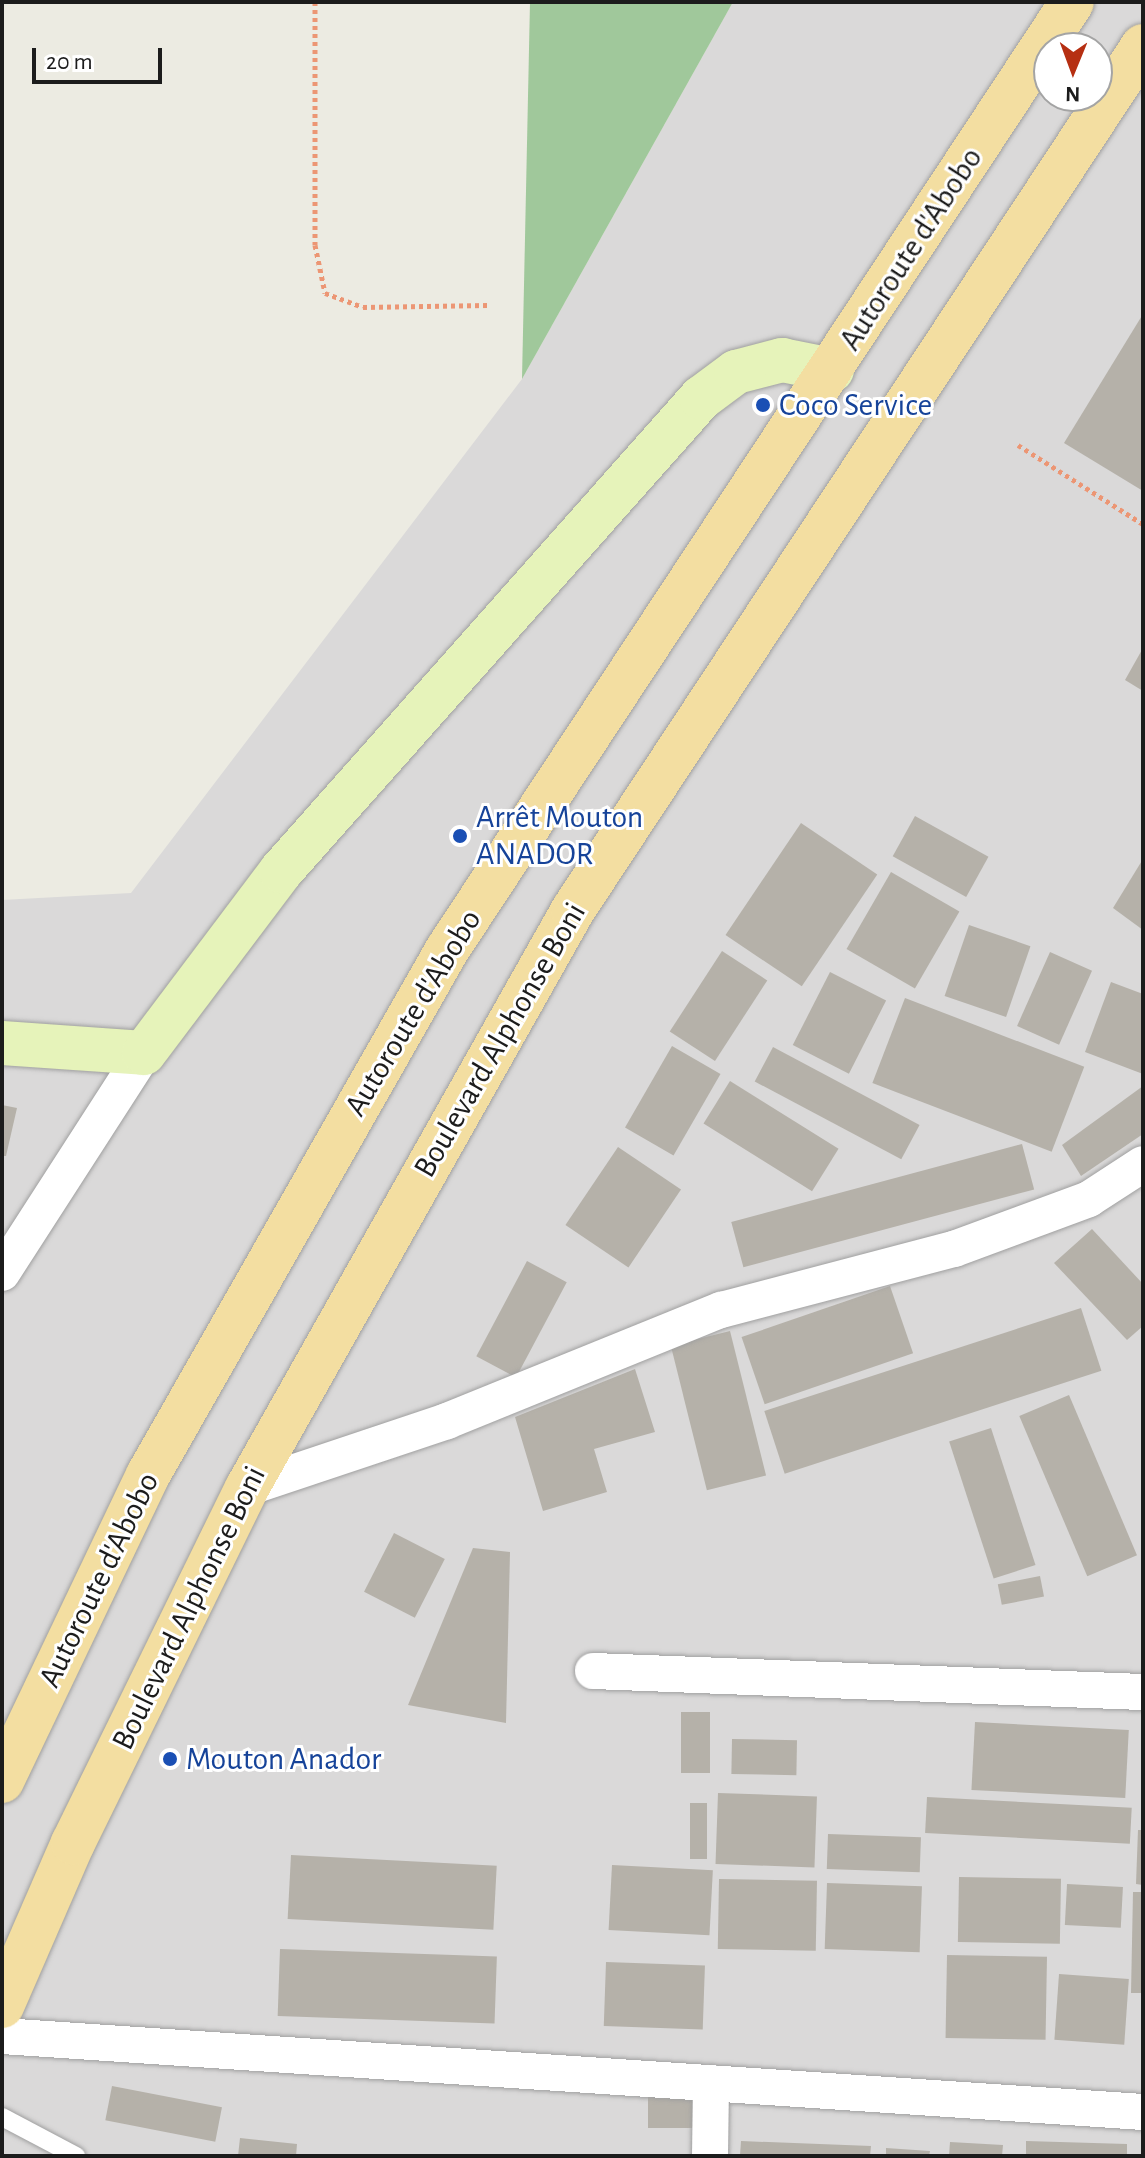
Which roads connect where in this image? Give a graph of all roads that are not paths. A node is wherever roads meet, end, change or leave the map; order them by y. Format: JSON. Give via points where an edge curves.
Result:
{"nodes":[{"id":1,"x":1072,"y":2,"type":"edge"},
{"id":2,"x":1143,"y":46,"type":"edge"},
{"id":3,"x":832,"y":370,"type":"junction"},
{"id":4,"x":2,"y":1043,"type":"edge"},
{"id":5,"x":144,"y":1053,"type":"junction"},
{"id":6,"x":1143,"y":1164,"type":"edge"},
{"id":7,"x":2,"y":1273,"type":"edge"},
{"id":8,"x":247,"y":1488,"type":"junction"},
{"id":9,"x":593,"y":1671,"type":"dead end"},
{"id":10,"x":1143,"y":1692,"type":"edge"},
{"id":11,"x":2,"y":1781,"type":"edge"},
{"id":12,"x":2,"y":2006,"type":"edge"},
{"id":13,"x":2,"y":2036,"type":"edge"},
{"id":14,"x":711,"y":2083,"type":"junction"},
{"id":15,"x":1143,"y":2112,"type":"edge"},
{"id":16,"x":2,"y":2117,"type":"edge"},
{"id":17,"x":76,"y":2156,"type":"edge"},
{"id":18,"x":710,"y":2156,"type":"edge"}],
"edges":[{"from":1,"to":3,"type":"main road","name":"Autoroute d'Abobo"},
{"from":2,"to":8,"type":"main road","name":"Boulevard Alphonse Boni","via":[[573,910]]},
{"from":3,"to":5,"type":"main road","via":[[782,360],[736,372],[701,398],[281,871]]},
{"from":3,"to":11,"type":"main road","name":"Autoroute d'Abobo","via":[[447,950],[148,1475]]},
{"from":4,"to":5,"type":"main road"},
{"from":5,"to":7,"type":"street"},
{"from":6,"to":8,"type":"street","via":[[1089,1199],[954,1249],[721,1310],[447,1421]]},
{"from":8,"to":12,"type":"main road","name":"Boulevard Alphonse Boni","via":[[73,1843]]},
{"from":9,"to":10,"type":"street"},
{"from":13,"to":14,"type":"street"},
{"from":14,"to":15,"type":"street"},
{"from":14,"to":18,"type":"street"},
{"from":16,"to":17,"type":"lane"}]}
